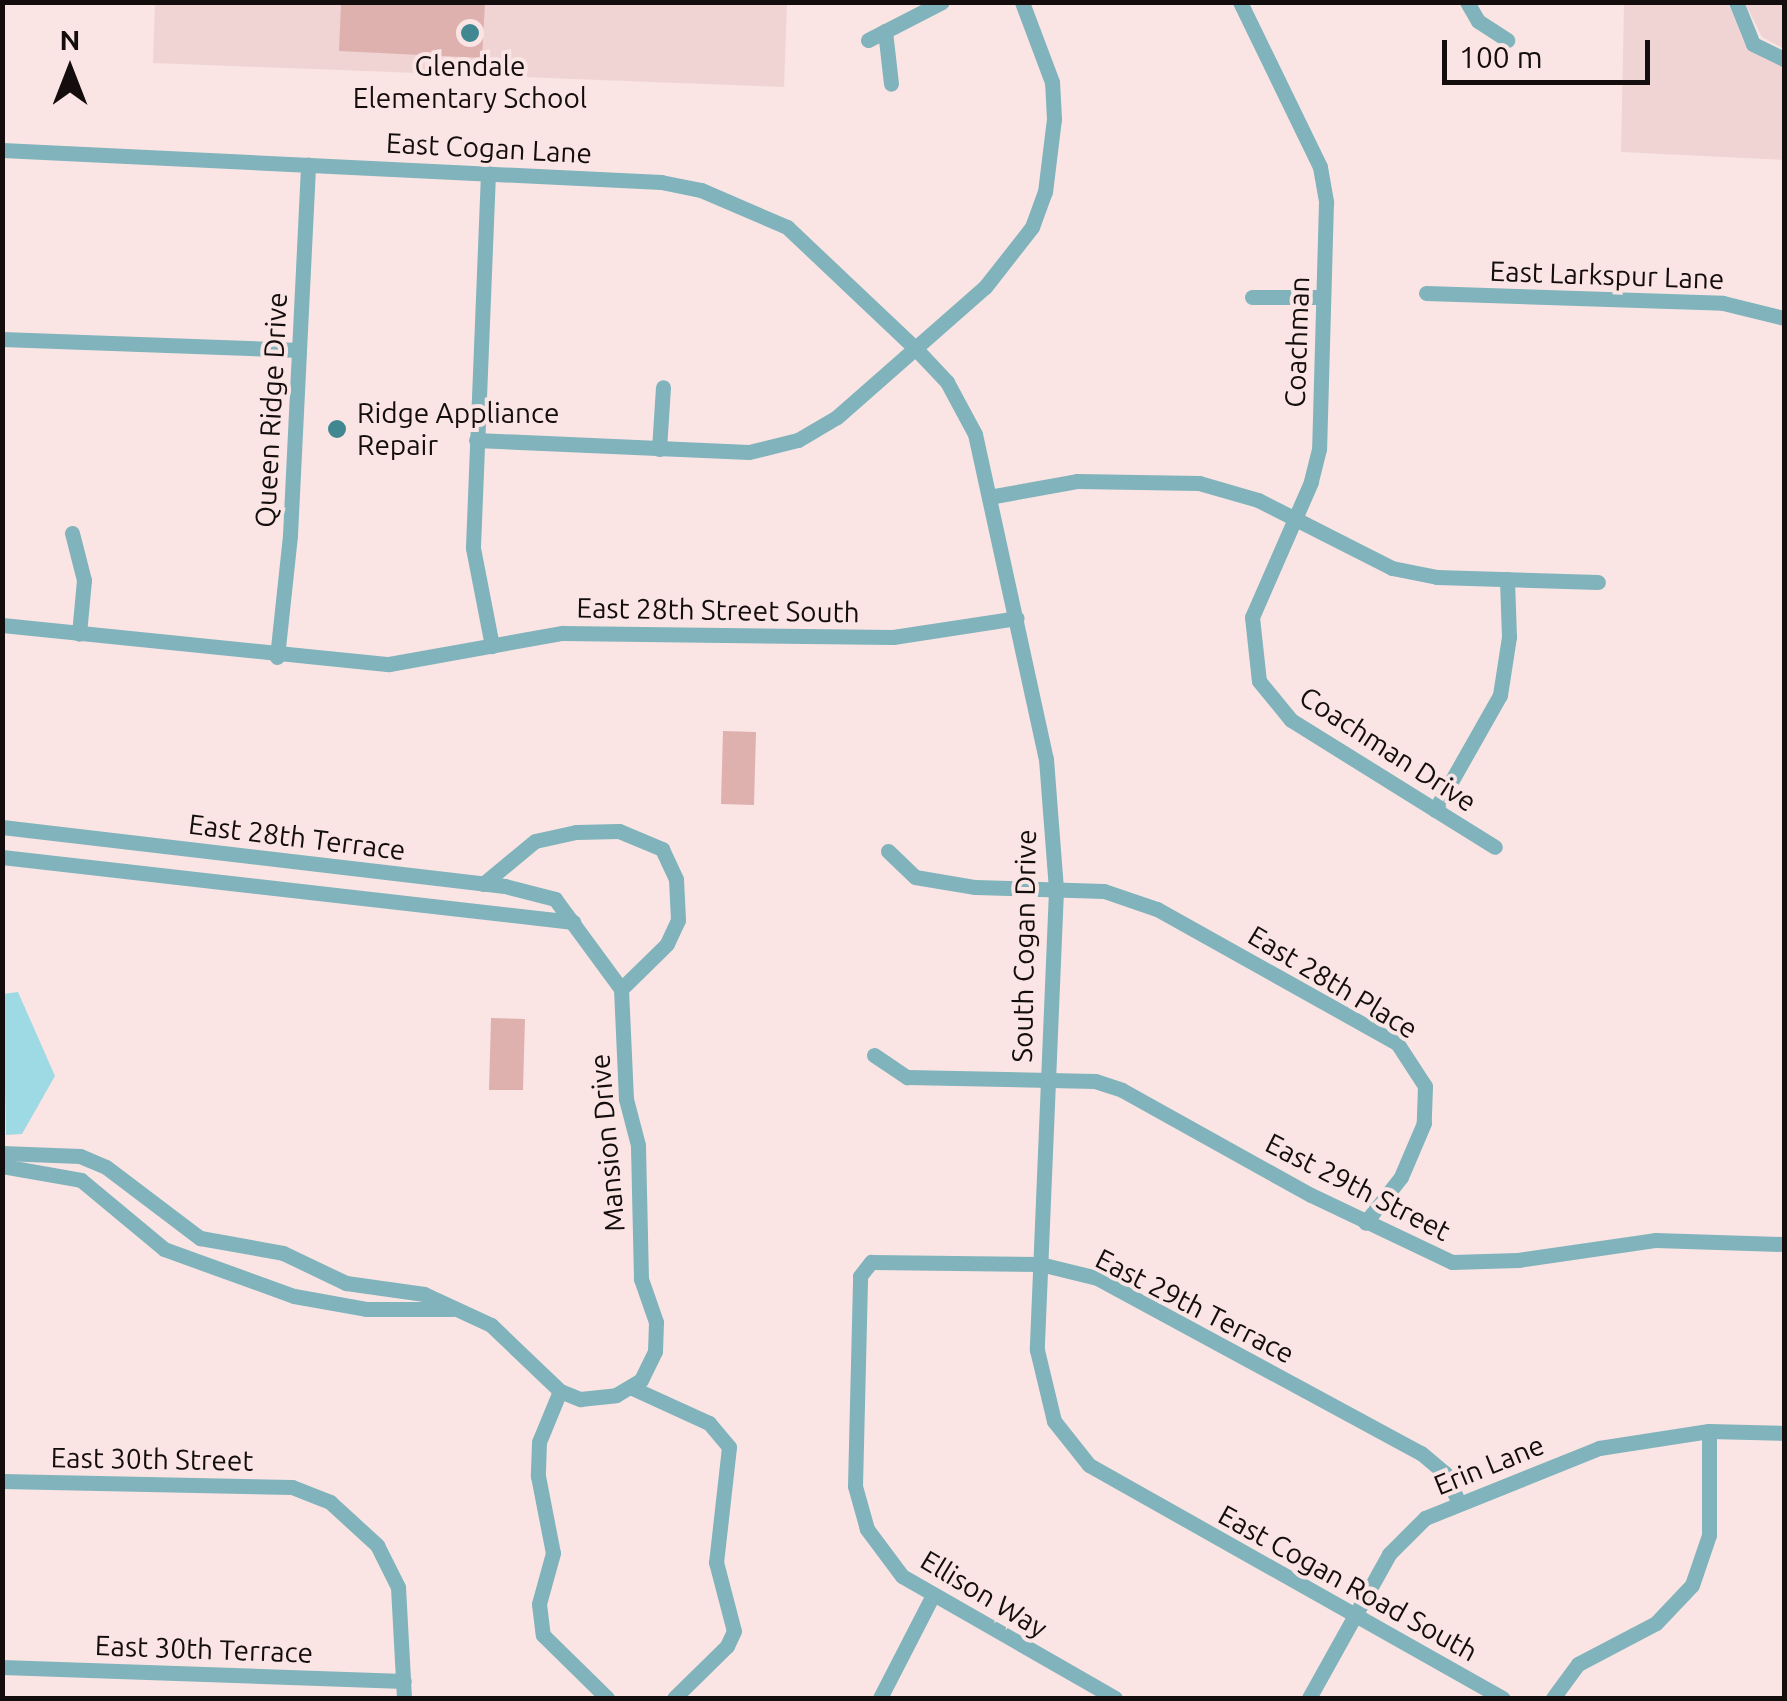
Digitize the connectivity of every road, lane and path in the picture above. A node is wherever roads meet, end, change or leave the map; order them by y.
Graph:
1 (1022, 2) edge
2 (1240, 2) edge
3 (1467, 2) edge
4 (1736, 2) edge
5 (936, 4) edge
6 (886, 31) junction
7 (868, 40) dead end
8 (1507, 40) dead end
9 (1784, 59) edge
10 (891, 84) dead end
11 (2, 150) edge
12 (308, 164) junction
13 (488, 173) junction
14 (1426, 293) dead end
15 (1252, 296) dead end
16 (1323, 296) junction
17 (1784, 318) edge
18 (2, 339) edge
19 (915, 348) junction
20 (299, 350) junction
21 (663, 388) dead end
22 (476, 440) junction
23 (659, 449) junction
24 (989, 498) junction
25 (1295, 518) junction
26 (72, 533) dead end
27 (1507, 578) junction
28 (1598, 582) dead end
29 (1016, 618) junction
30 (2, 625) edge
31 (79, 634) junction
32 (492, 646) junction
33 (277, 656) junction
34 (1262, 686) joint
35 (1434, 810) junction
36 (2, 828) edge
37 (1495, 847) dead end
38 (888, 850) dead end
39 (2, 856) edge
40 (483, 884) junction
41 (1056, 890) junction
42 (573, 922) junction
43 (621, 990) junction
44 (874, 1055) dead end
45 (1046, 1079) junction
46 (2, 1153) edge
47 (2, 1166) edge
48 (1365, 1222) junction
49 (1784, 1244) edge
50 (1040, 1264) junction
51 (868, 1266) joint
52 (471, 1312) junction
53 (630, 1387) junction
54 (560, 1391) junction
55 (1710, 1431) junction
56 (1784, 1433) edge
57 (2, 1481) edge
58 (1459, 1503) junction
59 (1169, 1511) joint
60 (932, 1597) junction
61 (1354, 1616) junction
62 (2, 1667) edge
63 (404, 1681) junction
64 (1097, 1694) edge
65 (404, 1698) edge
66 (607, 1698) edge
67 (674, 1698) edge
68 (880, 1698) edge
69 (1115, 1698) edge
70 (1309, 1698) edge
71 (1503, 1698) edge
72 (1553, 1698) edge

1 - 19 street
2 - 16 street, Coachman
3 - 8 street
4 - 9 street
5 - 6 street
6 - 7 street
6 - 10 street
11 - 12 street, East Cogan Lane
12 - 13 street, East Cogan Lane
12 - 20 street, Queen Ridge Drive
13 - 19 street, East Cogan Lane
13 - 22 street
14 - 17 street, East Larkspur Lane
15 - 16 street
16 - 25 street, Coachman
18 - 20 street
19 - 23 street
19 - 24 street, South Cogan Drive
20 - 33 street, Queen Ridge Drive
21 - 23 street
22 - 23 street
22 - 32 street
24 - 25 street
24 - 29 street, South Cogan Drive
25 - 27 street
25 - 34 street, Coachman
26 - 31 street
27 - 28 street
27 - 35 street
29 - 32 street, East 28th Street South
29 - 41 street, South Cogan Drive
30 - 31 street, East 28th Street South
31 - 33 street, East 28th Street South
32 - 33 street, East 28th Street South
34 - 35 street, Coachman Drive
35 - 37 street, Coachman Drive
36 - 40 street, East 28th Terrace
38 - 41 street, East 28th Place
39 - 42 street, East 28th Terrace
40 - 42 street, East 28th Terrace
40 - 43 street
41 - 45 street, South Cogan Drive
41 - 48 street, East 28th Place
42 - 43 street, East 28th Terrace
43 - 53 street, Mansion Drive
44 - 45 street, East 29th Street
45 - 48 street, East 29th Street
45 - 50 street, South Cogan Drive
46 - 52 street
47 - 52 street
48 - 49 street, East 29th Street
50 - 51 street, East 29th Terrace
50 - 58 street, East 29th Terrace
50 - 59 street, South Cogan Drive
51 - 60 street, Ellison Way
52 - 54 street
53 - 54 street
53 - 67 street
54 - 66 street
55 - 56 street, Erin Lane
55 - 58 street, Erin Lane
55 - 72 street
57 - 63 street, East 30th Street
58 - 61 street, Erin Lane
59 - 61 street, East Cogan Road South
60 - 64 street, Ellison Way
60 - 68 street
61 - 70 street, Erin Lane
61 - 71 street, East Cogan Road South
62 - 63 street, East 30th Terrace
63 - 65 street
64 - 69 street, Ellison Way

